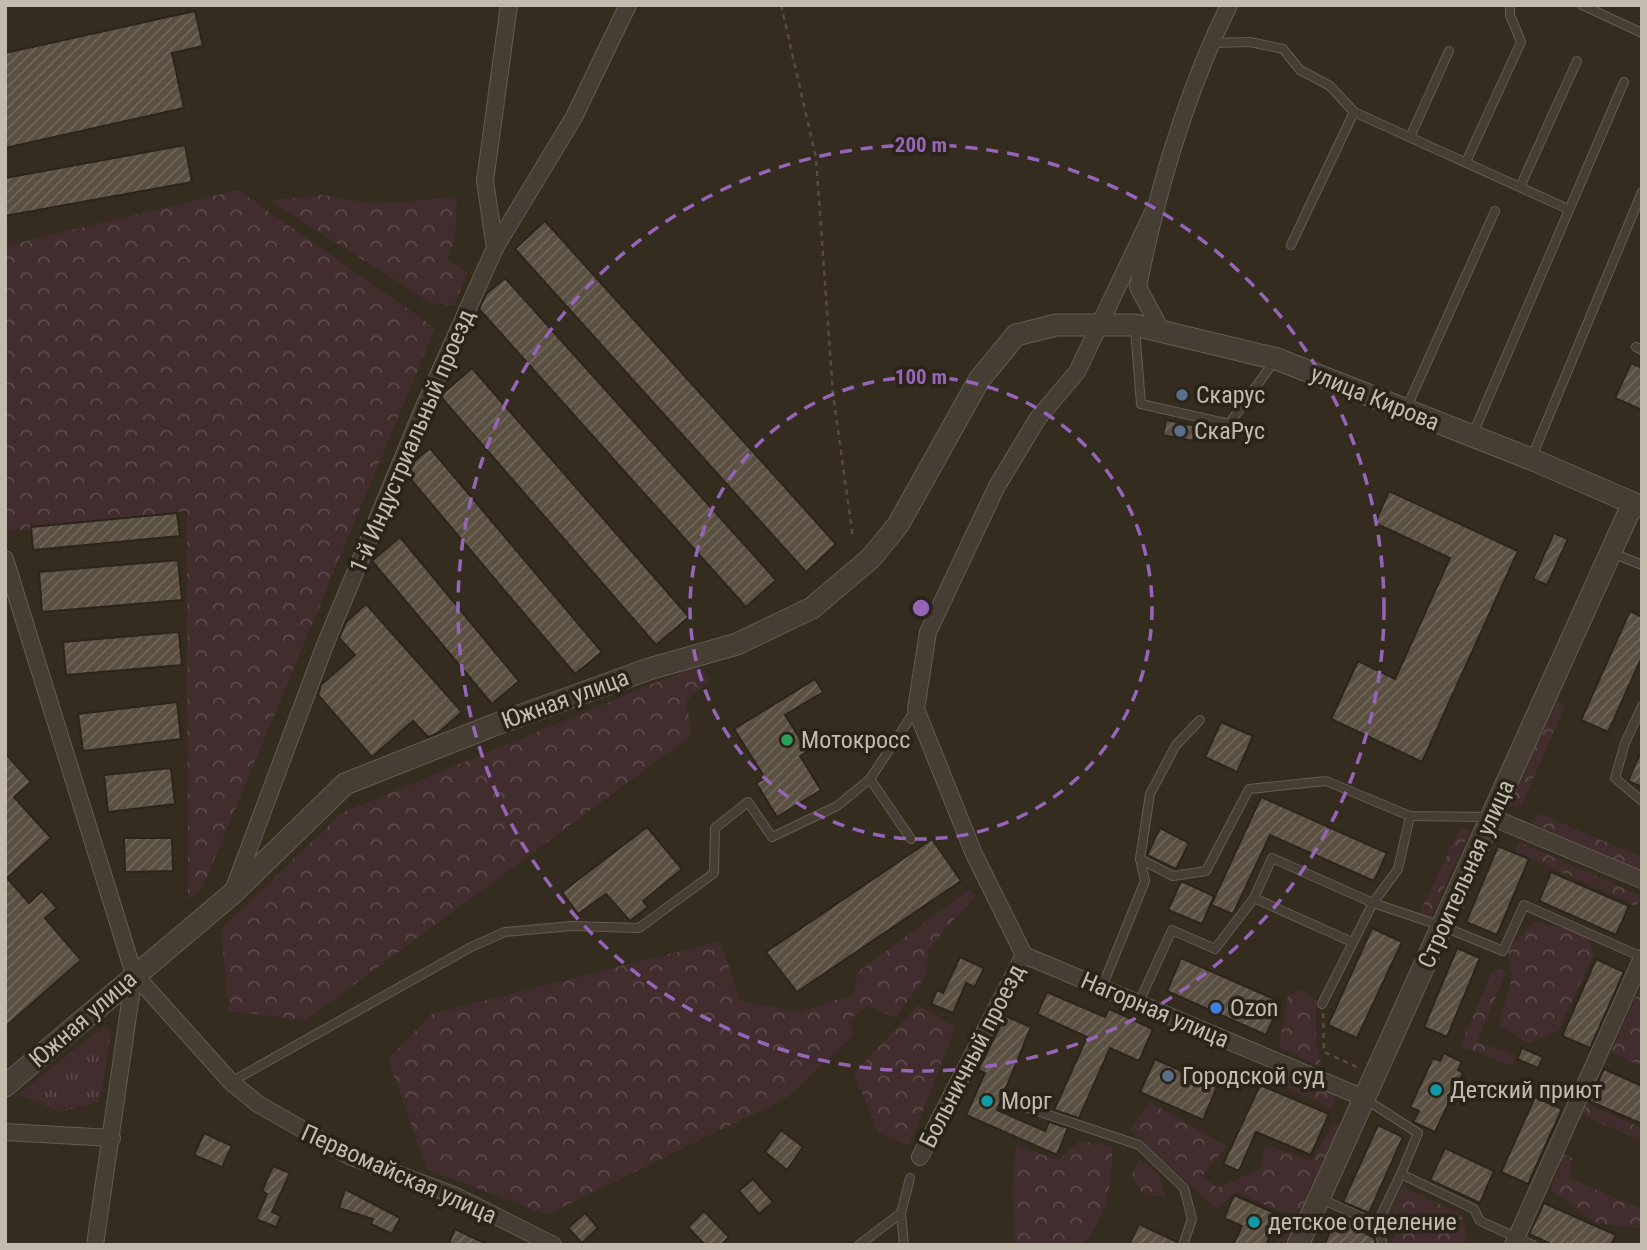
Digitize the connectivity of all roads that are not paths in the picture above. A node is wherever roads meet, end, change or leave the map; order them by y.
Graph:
1 (509, 5) edge
2 (628, 5) edge
3 (1229, 5) edge
4 (1510, 5) edge
5 (1582, 5) edge
6 (1642, 33) edge
7 (1210, 43) junction
8 (1448, 51) dead end
9 (1577, 61) dead end
10 (1624, 82) dead end
11 (1354, 113) junction
12 (1410, 137) junction
13 (1466, 162) junction
14 (1520, 187) junction
15 (1642, 192) edge
16 (1568, 209) junction
17 (1495, 211) dead end
18 (1153, 212) junction
19 (1291, 245) dead end
20 (495, 248) junction
21 (1135, 325) junction
22 (1098, 326) junction
23 (1161, 330) junction
24 (1277, 359) junction
25 (1405, 410) junction
26 (1472, 436) junction
27 (1531, 459) junction
28 (1639, 500) edge
29 (1610, 552) junction
30 (5, 559) edge
31 (1642, 565) edge
32 (1642, 706) edge
33 (916, 709) junction
34 (1200, 720) dead end
35 (870, 779) junction
36 (1642, 801) edge
37 (1410, 816) junction
38 (1492, 817) junction
39 (911, 839) dead end
40 (1140, 859) junction
41 (1642, 880) edge
42 (232, 894) junction
43 (1254, 898) junction
44 (1373, 903) junction
45 (1442, 926) junction
46 (1352, 942) junction
47 (1024, 955) junction
48 (1642, 958) edge
49 (134, 974) junction
50 (1102, 987) junction
51 (1139, 1002) junction
52 (1322, 1003) road end
53 (231, 1082) junction
54 (5, 1086) edge
55 (1364, 1098) junction
56 (1013, 1103) dead end
57 (5, 1132) edge
58 (112, 1138) junction
59 (920, 1157) dead end
60 (1401, 1174) junction
61 (910, 1178) dead end
62 (1319, 1198) junction
63 (901, 1213) junction
64 (1377, 1224) junction
65 (1514, 1241) edge
66 (95, 1245) edge
67 (553, 1245) edge
68 (859, 1245) edge
69 (904, 1245) edge
70 (1182, 1245) edge
71 (1298, 1245) edge
72 (1383, 1245) edge
73 (1533, 1245) edge

1 - 20 street
2 - 20 street, 1-й Индустриальный проезд
3 - 7 street
4 - 13 lane
5 - 6 lane
7 - 11 lane
7 - 18 street
8 - 12 lane
9 - 14 lane
10 - 16 lane
11 - 12 lane
11 - 19 lane
12 - 13 lane
13 - 14 lane
14 - 16 lane
15 - 27 lane
16 - 26 lane
17 - 25 lane
18 - 22 street
18 - 23 street
20 - 42 street, 1-й Индустриальный проезд
21 - 22 street, улица Кирова
21 - 23 street, улица Кирова
21 - 24 lane
22 - 33 street
22 - 42 street, Южная улица
23 - 24 street, улица Кирова
24 - 25 street, улица Кирова
25 - 26 street, улица Кирова
26 - 27 street, улица Кирова
27 - 28 street, улица Кирова
28 - 29 street, Строительная улица
29 - 31 lane
29 - 38 street, Строительная улица
30 - 49 street
32 - 36 lane
33 - 35 lane
33 - 47 street
34 - 40 lane
35 - 39 lane
35 - 53 lane
37 - 38 lane
37 - 40 lane
37 - 44 lane
38 - 41 street
38 - 45 street, Строительная улица
40 - 50 lane
42 - 49 street, Южная улица
43 - 44 lane
43 - 46 lane
43 - 51 lane
44 - 45 lane
44 - 46 lane
45 - 48 lane
45 - 55 street, Строительная улица
46 - 52 lane
47 - 50 street, Нагорная улица
47 - 59 street, Больничный проезд
48 - 65 street
49 - 53 street, Первомайская улица
49 - 54 street, Южная улица
49 - 58 street
50 - 51 street, Нагорная улица
51 - 55 street, Нагорная улица
53 - 67 street, Первомайская улица
55 - 60 lane
55 - 62 street, Строительная улица
56 - 70 lane
57 - 58 street
58 - 66 street
60 - 64 lane
60 - 65 lane
61 - 63 lane
62 - 64 lane
62 - 71 street, Строительная улица
63 - 68 lane
63 - 69 lane
64 - 72 lane
65 - 73 lane

